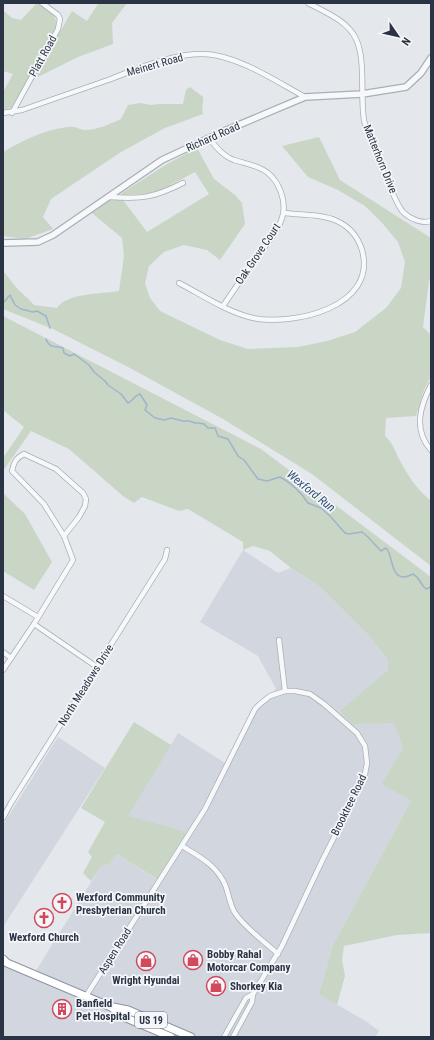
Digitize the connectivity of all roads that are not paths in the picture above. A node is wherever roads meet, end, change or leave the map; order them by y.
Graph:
1 (42, 3) edge
2 (308, 3) edge
3 (431, 58) edge
4 (362, 94) junction
5 (304, 97) junction
6 (12, 112) junction
7 (3, 113) edge
8 (209, 138) junction
9 (182, 183) dead end
10 (110, 197) junction
11 (284, 213) junction
12 (431, 221) edge
13 (3, 243) edge
14 (179, 283) dead end
15 (223, 306) junction
16 (431, 385) edge
17 (431, 450) edge
18 (64, 536) junction
19 (167, 550) dead end
20 (3, 596) edge
21 (38, 617) junction
22 (34, 624) junction
23 (279, 640) dead end
24 (3, 652) edge
25 (11, 658) junction
26 (97, 667) junction
27 (3, 670) edge
28 (284, 691) junction
29 (3, 818) edge
30 (182, 846) junction
31 (278, 954) junction
32 (4, 961) edge
33 (253, 994) junction
34 (86, 996) junction
35 (111, 1007) junction
36 (171, 1037) edge
37 (191, 1037) edge
38 (224, 1037) edge
39 (233, 1037) edge

1 - 6 street, Platt Road
2 - 4 street, Matterhorn Drive
3 - 4 street, Richard Road
4 - 5 street, Richard Road
4 - 12 street, Matterhorn Drive
5 - 6 street, Meinert Road
5 - 8 street, Richard Road
6 - 7 street, Meinert Road
8 - 10 street, Richard Road
8 - 11 street
9 - 10 street
10 - 13 street, Richard Road
11 - 15 street, Oak Grove Court
11 - 15 street, Oak Grove Court
14 - 15 street, Oak Grove Court
16 - 17 street
18 - 18 street
18 - 21 street
19 - 26 street, North Meadows Drive
20 - 21 street
21 - 22 street
22 - 25 street
22 - 26 street
23 - 28 street
24 - 25 street
25 - 27 street
26 - 29 street, North Meadows Drive
28 - 30 street, Brooktree Road
28 - 31 street, Brooktree Road
30 - 31 street
30 - 34 street, Aspen Road
31 - 33 street, Brooktree Road
32 - 34 highway, US 19
33 - 38 street, Brooktree Road
33 - 39 street, Brooktree Road
34 - 35 highway, US 19
35 - 36 highway, US 19
35 - 37 highway, US 19

